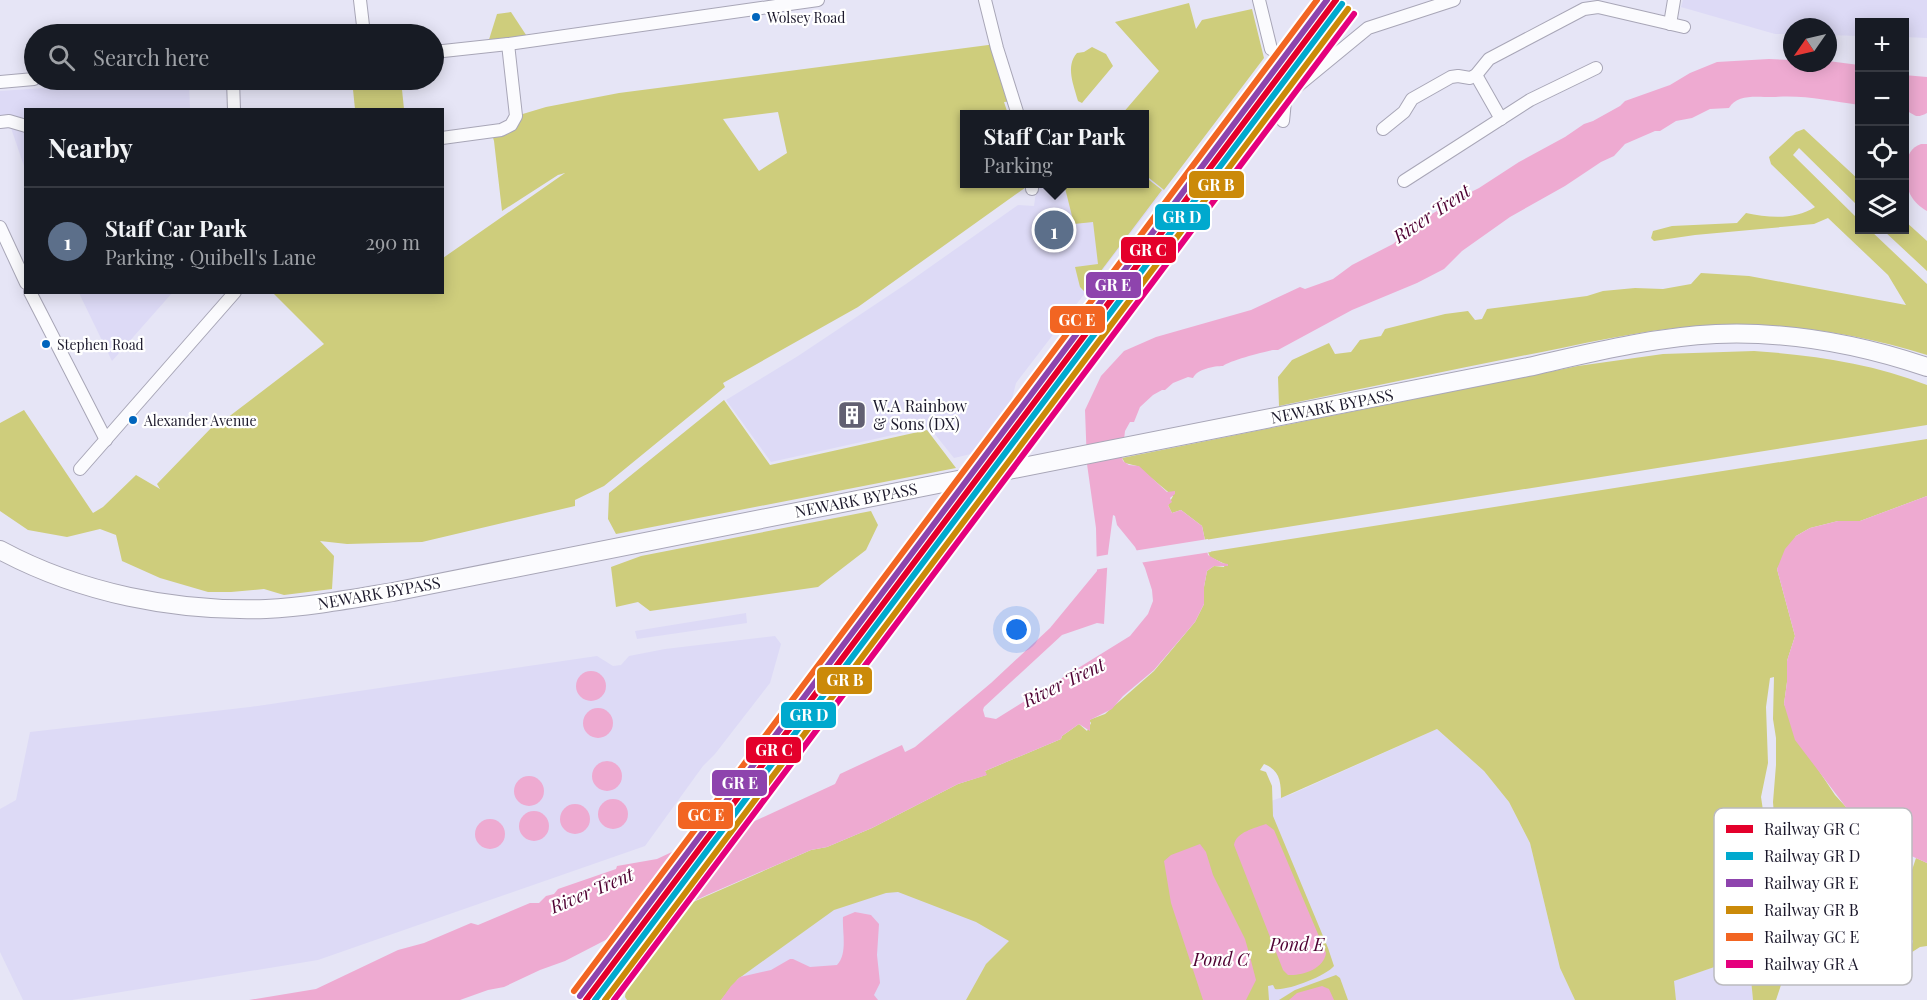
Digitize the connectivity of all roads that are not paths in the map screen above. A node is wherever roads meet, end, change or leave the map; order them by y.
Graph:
1 (360, 0) edge
2 (818, 0) edge
3 (985, 0) edge
4 (1259, 0) edge
5 (1454, 0) edge
6 (1674, 0) edge
7 (363, 24) edge
8 (1670, 24) junction
9 (1684, 27) dead end
10 (508, 44) junction
11 (1271, 49) dead end
12 (444, 51) edge
13 (1596, 68) dead end
14 (1476, 75) junction
15 (24, 80) edge
16 (0, 82) edge
17 (233, 90) edge
18 (234, 108) edge
19 (1017, 110) edge
20 (1501, 119) junction
21 (1283, 121) dead end
22 (0, 122) edge
23 (24, 125) edge
24 (1383, 129) dead end
25 (444, 138) edge
26 (1404, 181) dead end
27 (0, 227) edge
28 (24, 279) edge
29 (31, 294) edge
30 (233, 294) edge
31 (1927, 367) edge
32 (106, 440) junction
33 (80, 470) dead end
34 (0, 550) edge

1 - 7 street
2 - 10 street
3 - 19 street
4 - 11 street
5 - 21 street
6 - 8 street
8 - 9 street
8 - 14 street
10 - 12 street
10 - 25 street
13 - 20 street
14 - 20 street
14 - 24 street
15 - 16 street
17 - 18 street
20 - 26 street
22 - 23 street
27 - 28 street
29 - 32 street
30 - 32 street
31 - 34 highway, NEWARK BYPASS
32 - 33 street

